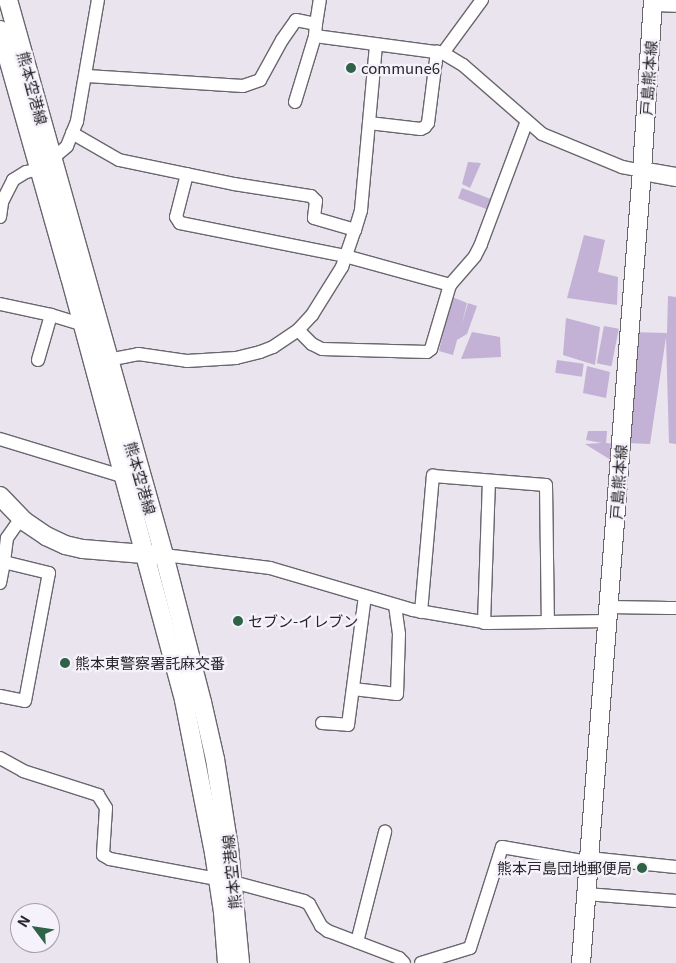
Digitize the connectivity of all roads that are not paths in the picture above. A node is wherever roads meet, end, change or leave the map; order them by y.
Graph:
1 (8, 0) edge
2 (98, 0) edge
3 (320, 0) edge
4 (482, 0) edge
5 (653, 2) edge
6 (676, 6) edge
7 (0, 30) edge
8 (315, 30) junction
9 (376, 45) junction
10 (440, 52) junction
11 (86, 76) junction
12 (295, 102) dead end
13 (527, 120) junction
14 (369, 123) junction
15 (72, 133) junction
16 (46, 165) junction
17 (642, 171) junction
18 (187, 174) junction
19 (676, 177) edge
20 (0, 217) edge
21 (355, 230) junction
22 (345, 256) junction
23 (450, 285) junction
24 (0, 304) edge
25 (51, 315) junction
26 (81, 324) junction
27 (298, 330) junction
28 (38, 360) dead end
29 (108, 360) junction
30 (0, 439) edge
31 (122, 476) junction
32 (490, 481) junction
33 (0, 496) edge
34 (21, 518) junction
35 (145, 555) junction
36 (164, 555) junction
37 (4, 562) junction
38 (0, 582) edge
39 (366, 596) junction
40 (395, 605) junction
41 (676, 608) edge
42 (420, 612) junction
43 (608, 614) junction
44 (548, 622) junction
45 (484, 623) junction
46 (353, 689) junction
47 (0, 696) edge
48 (322, 723) dead end
49 (0, 758) edge
50 (385, 832) dead end
51 (588, 860) junction
52 (676, 867) edge
53 (225, 881) junction
54 (586, 894) junction
55 (676, 902) edge
56 (357, 942) junction
57 (227, 963) edge
58 (240, 963) edge
59 (404, 963) edge
60 (421, 963) edge
61 (580, 963) edge

1 - 16 main road, 熊本空港線
2 - 11 street
3 - 8 street
4 - 10 street
5 - 6 street
5 - 17 main road, 戸島熊本線
7 - 16 main road, 熊本空港線
8 - 9 street
8 - 11 street
8 - 12 street
9 - 10 street
9 - 14 street
10 - 13 street
10 - 14 street
11 - 15 street
13 - 17 street
13 - 23 street
14 - 21 street
15 - 16 street
15 - 18 street
16 - 20 street
16 - 26 main road, 熊本空港線
16 - 29 main road, 熊本空港線
17 - 19 main road
17 - 43 main road, 戸島熊本線
18 - 21 street
18 - 22 street
21 - 22 street
22 - 23 street
22 - 27 street
23 - 27 street
24 - 25 street
25 - 26 street
25 - 28 street
26 - 31 main road, 熊本空港線
27 - 29 street
29 - 36 main road, 熊本空港線
30 - 31 street
31 - 35 main road, 熊本空港線
32 - 42 street
32 - 44 street
32 - 45 street
33 - 34 main road
34 - 35 main road
34 - 37 street
35 - 36 main road
35 - 53 main road, 熊本空港線
36 - 39 street
36 - 53 main road, 熊本空港線
37 - 38 street
37 - 47 street
39 - 40 street
39 - 46 street
40 - 42 street
40 - 46 street
41 - 43 street
42 - 45 street
43 - 44 street
43 - 51 main road, 戸島熊本線
44 - 45 street
46 - 48 street
49 - 53 street
50 - 56 street
51 - 52 street
51 - 54 main road, 戸島熊本線
51 - 60 street
53 - 56 street
53 - 57 main road, 熊本空港線
53 - 58 main road, 熊本空港線
54 - 55 street
54 - 61 main road, 戸島熊本線
56 - 59 street

